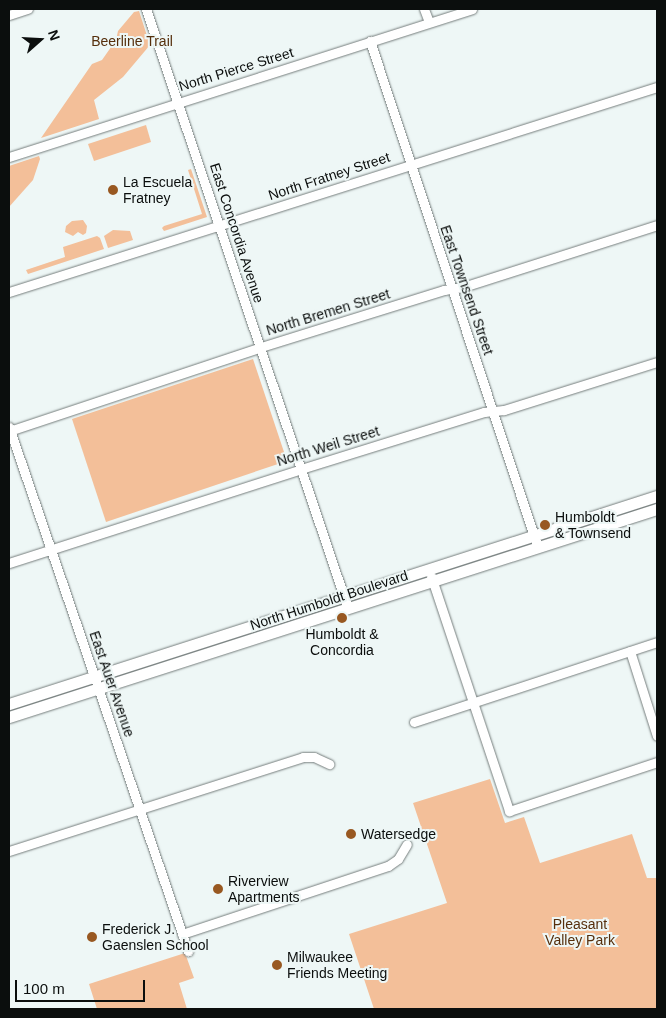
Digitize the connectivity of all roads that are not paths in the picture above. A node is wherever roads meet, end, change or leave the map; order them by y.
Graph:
1 (28, 9) edge
2 (146, 9) edge
3 (424, 9) edge
4 (472, 9) edge
5 (9, 15) edge
6 (429, 22) junction
7 (370, 41) junction
8 (657, 88) edge
9 (178, 102) junction
10 (9, 157) edge
11 (411, 165) junction
12 (220, 225) junction
13 (657, 225) edge
14 (452, 289) junction
15 (9, 292) edge
16 (261, 348) junction
17 (657, 362) edge
18 (493, 412) junction
19 (9, 429) edge
20 (301, 468) junction
21 (657, 496) edge
22 (657, 509) edge
23 (534, 535) junction
24 (538, 548) junction
25 (51, 549) junction
26 (9, 563) edge
27 (429, 569) junction
28 (433, 582) junction
29 (344, 596) junction
30 (348, 609) junction
31 (657, 642) edge
32 (630, 651) junction
33 (94, 676) junction
34 (98, 689) junction
35 (473, 703) junction
36 (9, 704) edge
37 (9, 717) edge
38 (414, 722) dead end
39 (657, 736) edge
40 (657, 762) edge
41 (329, 764) dead end
42 (140, 809) junction
43 (407, 844) dead end
44 (9, 851) edge
45 (182, 934) junction
46 (188, 952) dead end

1 - 5 street
2 - 9 street, East Concordia Avenue
3 - 6 street
4 - 6 street, North Pierce Street
6 - 7 street, North Pierce Street
7 - 9 street, North Pierce Street
7 - 11 street, East Townsend Street
8 - 11 street, North Fratney Street
9 - 10 street, North Pierce Street
9 - 12 street, East Concordia Avenue
11 - 12 street, North Fratney Street
11 - 14 street, East Townsend Street
12 - 15 street, North Fratney Street
12 - 16 street, East Concordia Avenue
13 - 14 street, North Bremen Street
14 - 16 street, North Bremen Street
14 - 18 street, East Townsend Street
16 - 19 street, North Bremen Street
16 - 20 street, East Concordia Avenue
17 - 18 street, North Weil Street
18 - 20 street, North Weil Street
18 - 23 street, East Townsend Street
19 - 25 street, East Auer Avenue
20 - 25 street, North Weil Street
20 - 29 street, East Concordia Avenue
21 - 23 main road, North Humboldt Boulevard
22 - 24 main road, North Humboldt Boulevard
23 - 24 street, East Townsend Street
23 - 27 main road, North Humboldt Boulevard
24 - 28 main road, North Humboldt Boulevard
25 - 26 street, North Weil Street
25 - 33 street, East Auer Avenue
27 - 28 street
27 - 29 main road, North Humboldt Boulevard
28 - 30 main road, North Humboldt Boulevard
28 - 35 street
29 - 30 street, East Concordia Avenue
29 - 33 main road, North Humboldt Boulevard
30 - 34 main road, North Humboldt Boulevard
31 - 32 street
32 - 35 street
32 - 39 street
33 - 34 street, East Auer Avenue
33 - 36 main road, North Humboldt Boulevard
34 - 37 main road, North Humboldt Boulevard
34 - 42 street, East Auer Avenue
35 - 38 street
35 - 40 street
41 - 42 street
42 - 44 street
42 - 45 street, East Auer Avenue
43 - 45 street
45 - 46 street, East Auer Avenue

